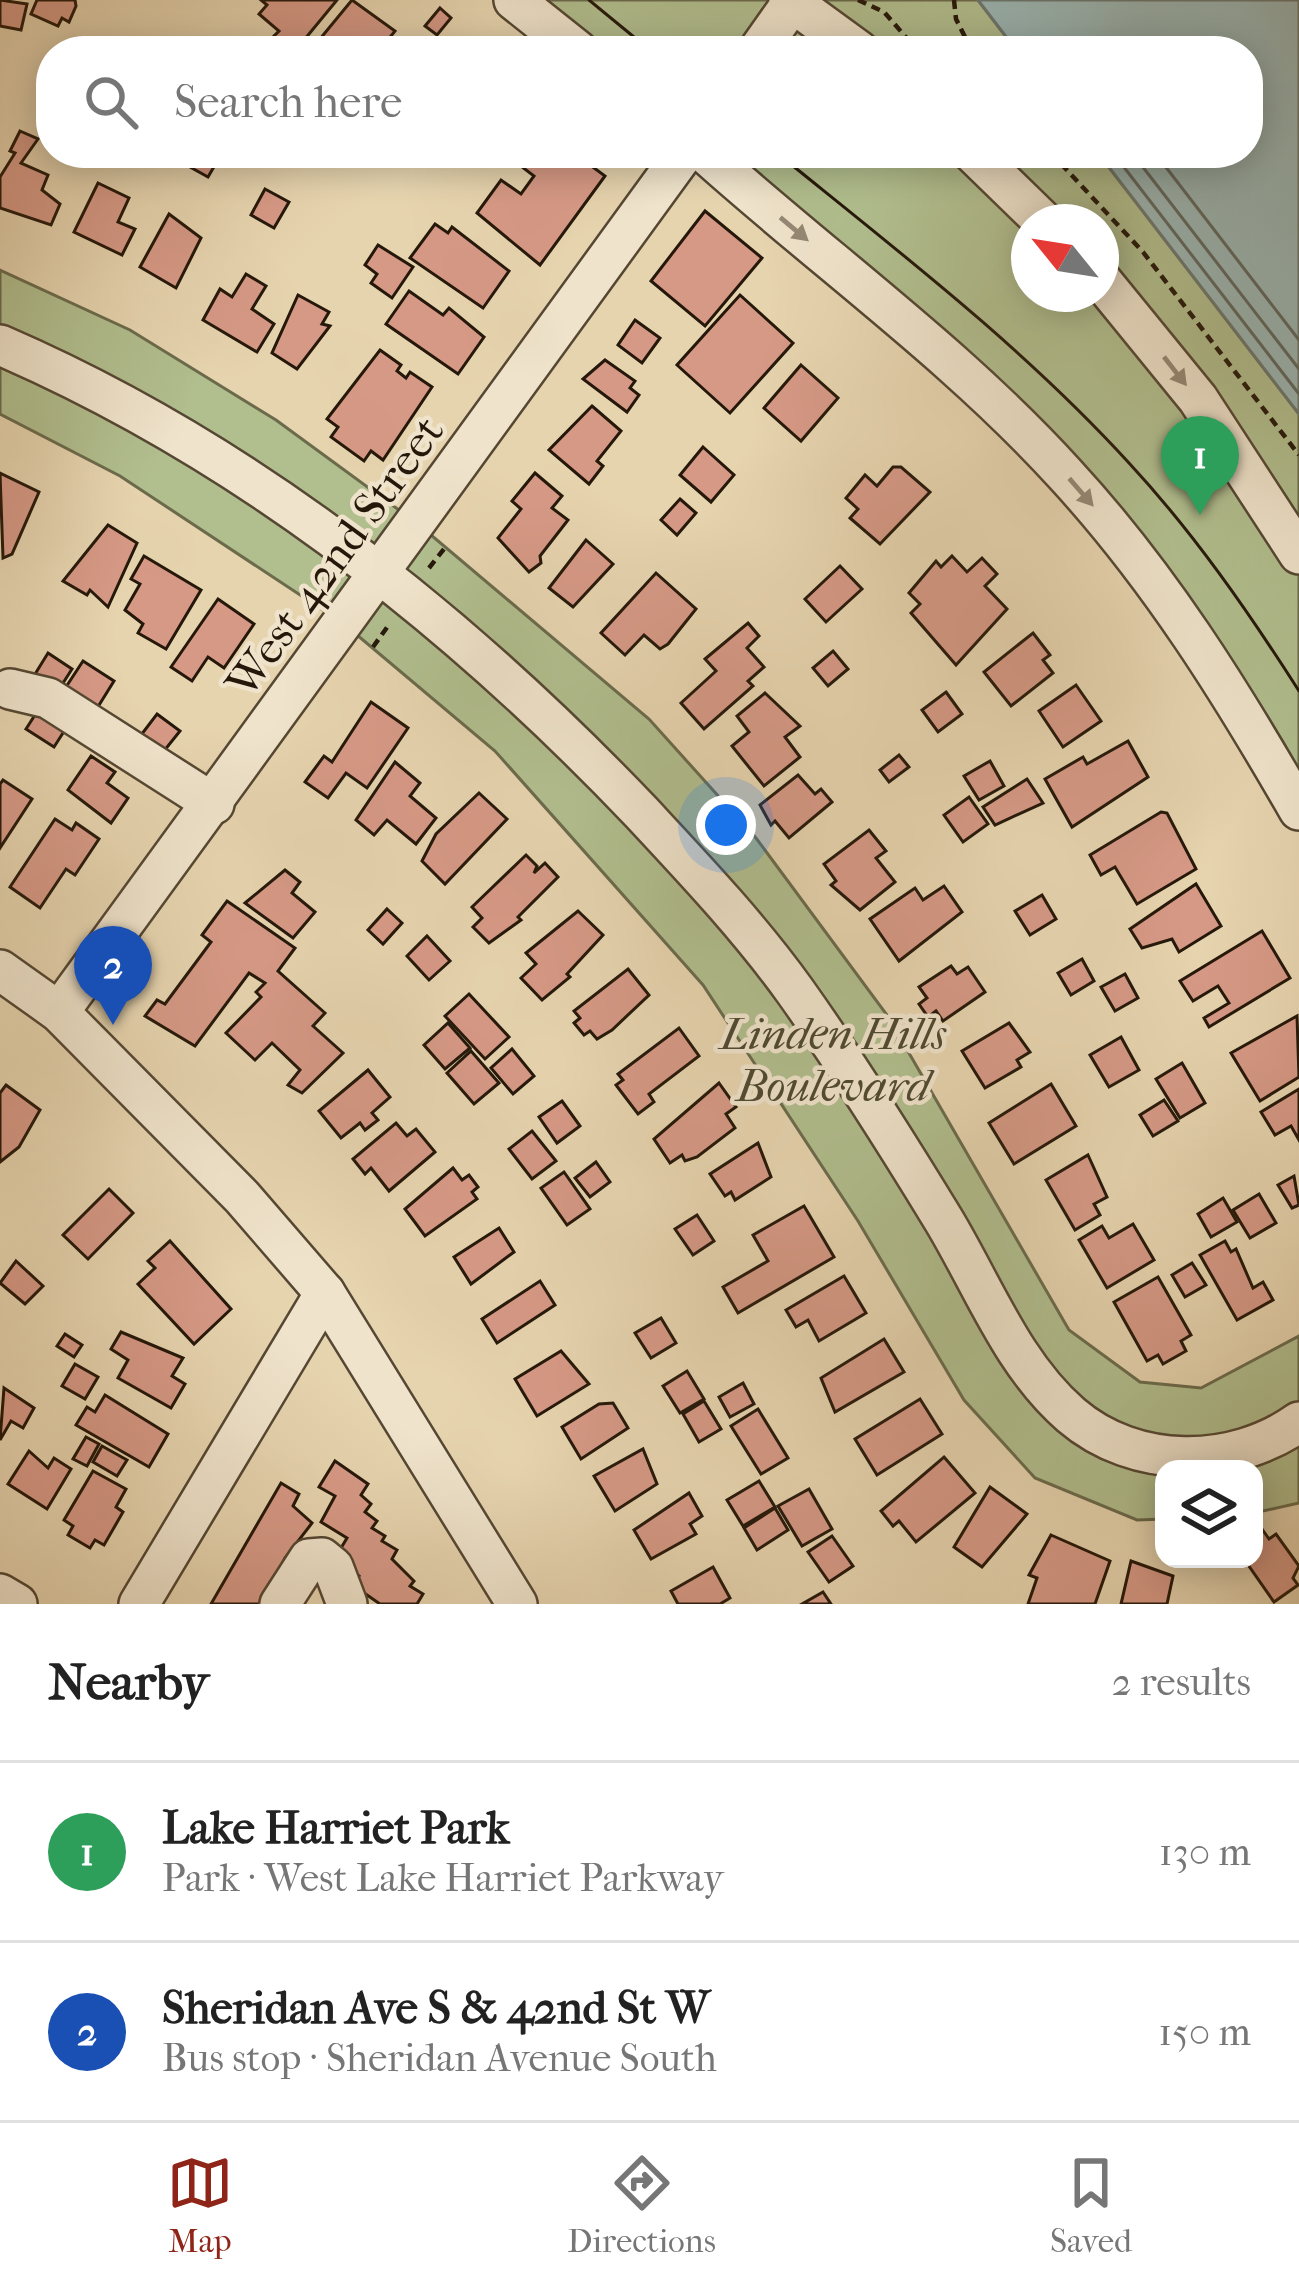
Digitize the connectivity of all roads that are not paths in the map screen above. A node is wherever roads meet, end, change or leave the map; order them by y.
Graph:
1 (514, 0) edge
2 (792, 1) edge
3 (559, 36) edge
4 (768, 36) edge
5 (839, 36) edge
6 (673, 168) edge
7 (723, 168) edge
8 (988, 168) edge
9 (1025, 204) edge
10 (1119, 302) edge
11 (0, 345) edge
12 (1299, 554) edge
13 (381, 573) junction
14 (10, 689) dead end
15 (214, 804) junction
16 (1299, 809) edge
17 (0, 970) edge
18 (59, 1012) junction
19 (326, 1293) junction
20 (1292, 1441) edge
21 (0, 1594) edge
22 (17, 1604) edge
23 (139, 1604) edge
24 (280, 1604) edge
25 (347, 1604) edge
26 (518, 1604) edge

1 - 3 street
2 - 4 street
2 - 5 street
6 - 13 street, West 42nd Street
7 -> 16 street
8 - 9 street
10 -> 12 street
11 - 13 street
13 - 15 street, West 42nd Street
13 - 20 street
14 - 15 street
15 - 18 street, West 42nd Street
17 - 18 street
18 - 19 street
19 - 23 street
19 - 26 street
21 - 22 street
24 - 25 street

